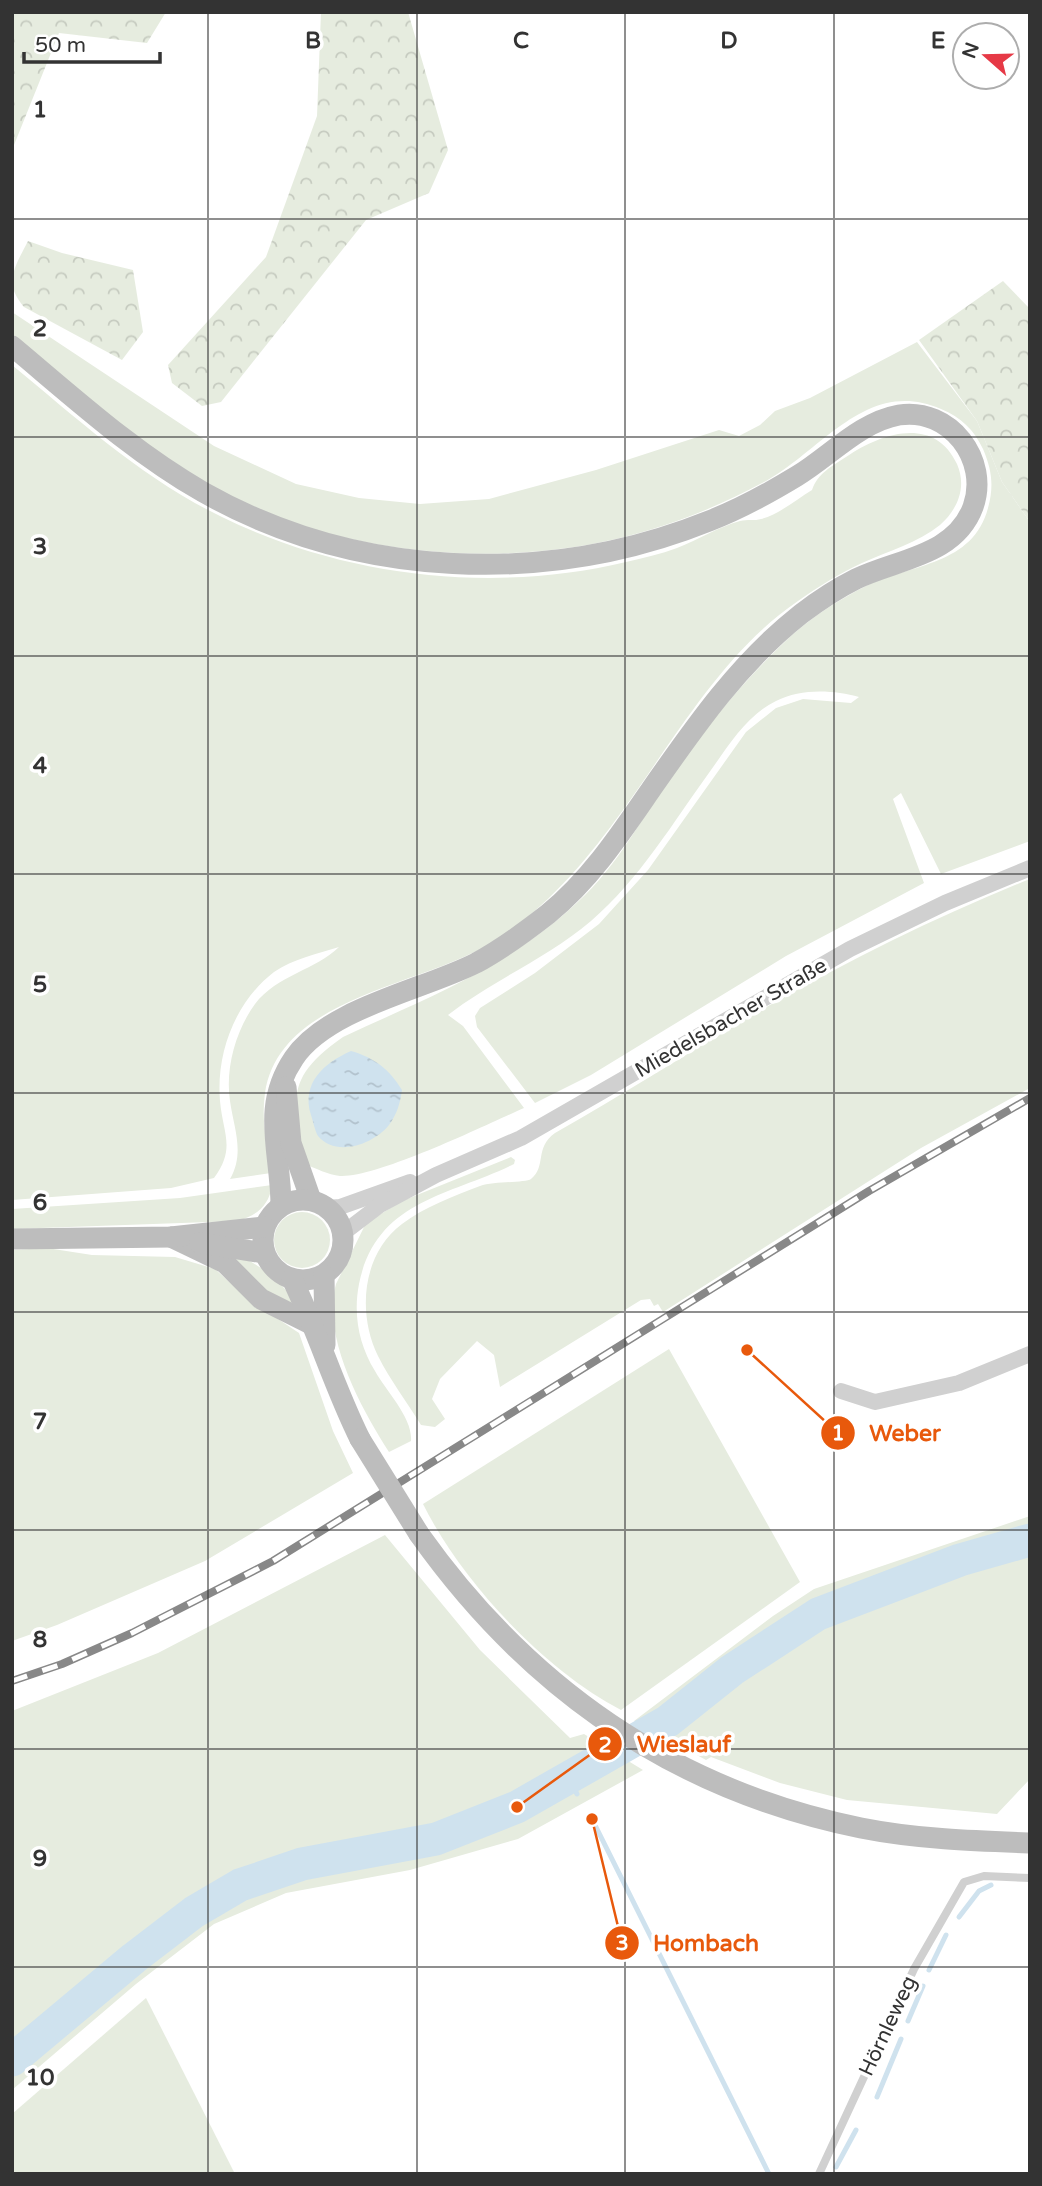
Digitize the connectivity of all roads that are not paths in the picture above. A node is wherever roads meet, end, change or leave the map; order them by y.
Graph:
1 (12, 346) edge
2 (1030, 868) edge
3 (285, 1074) junction
4 (436, 1175) junction
5 (319, 1204) junction
6 (281, 1206) junction
7 (264, 1227) junction
8 (342, 1234) junction
9 (171, 1237) junction
10 (12, 1240) edge
11 (264, 1253) junction
12 (324, 1275) junction
13 (292, 1279) junction
14 (309, 1323) junction
15 (326, 1351) junction
16 (1030, 1354) edge
17 (841, 1391) dead end
18 (1030, 1843) edge
19 (1030, 1878) edge
20 (819, 2174) edge

1 - 3 main road
2 - 4 street, Miedelsbacher Straße
3 - 5 main road
3 - 6 main road
4 - 5 street
4 - 8 street
5 - 6 main road
5 - 8 main road
6 - 7 main road
7 - 9 main road
7 - 11 main road
8 - 12 main road
9 - 10 main road
9 - 11 main road
9 - 14 main road
11 - 13 main road
12 - 13 main road
12 - 15 main road
13 - 14 main road
14 - 15 main road
15 - 18 main road, bridge
16 - 17 street
19 - 20 lane, Hörnleweg

